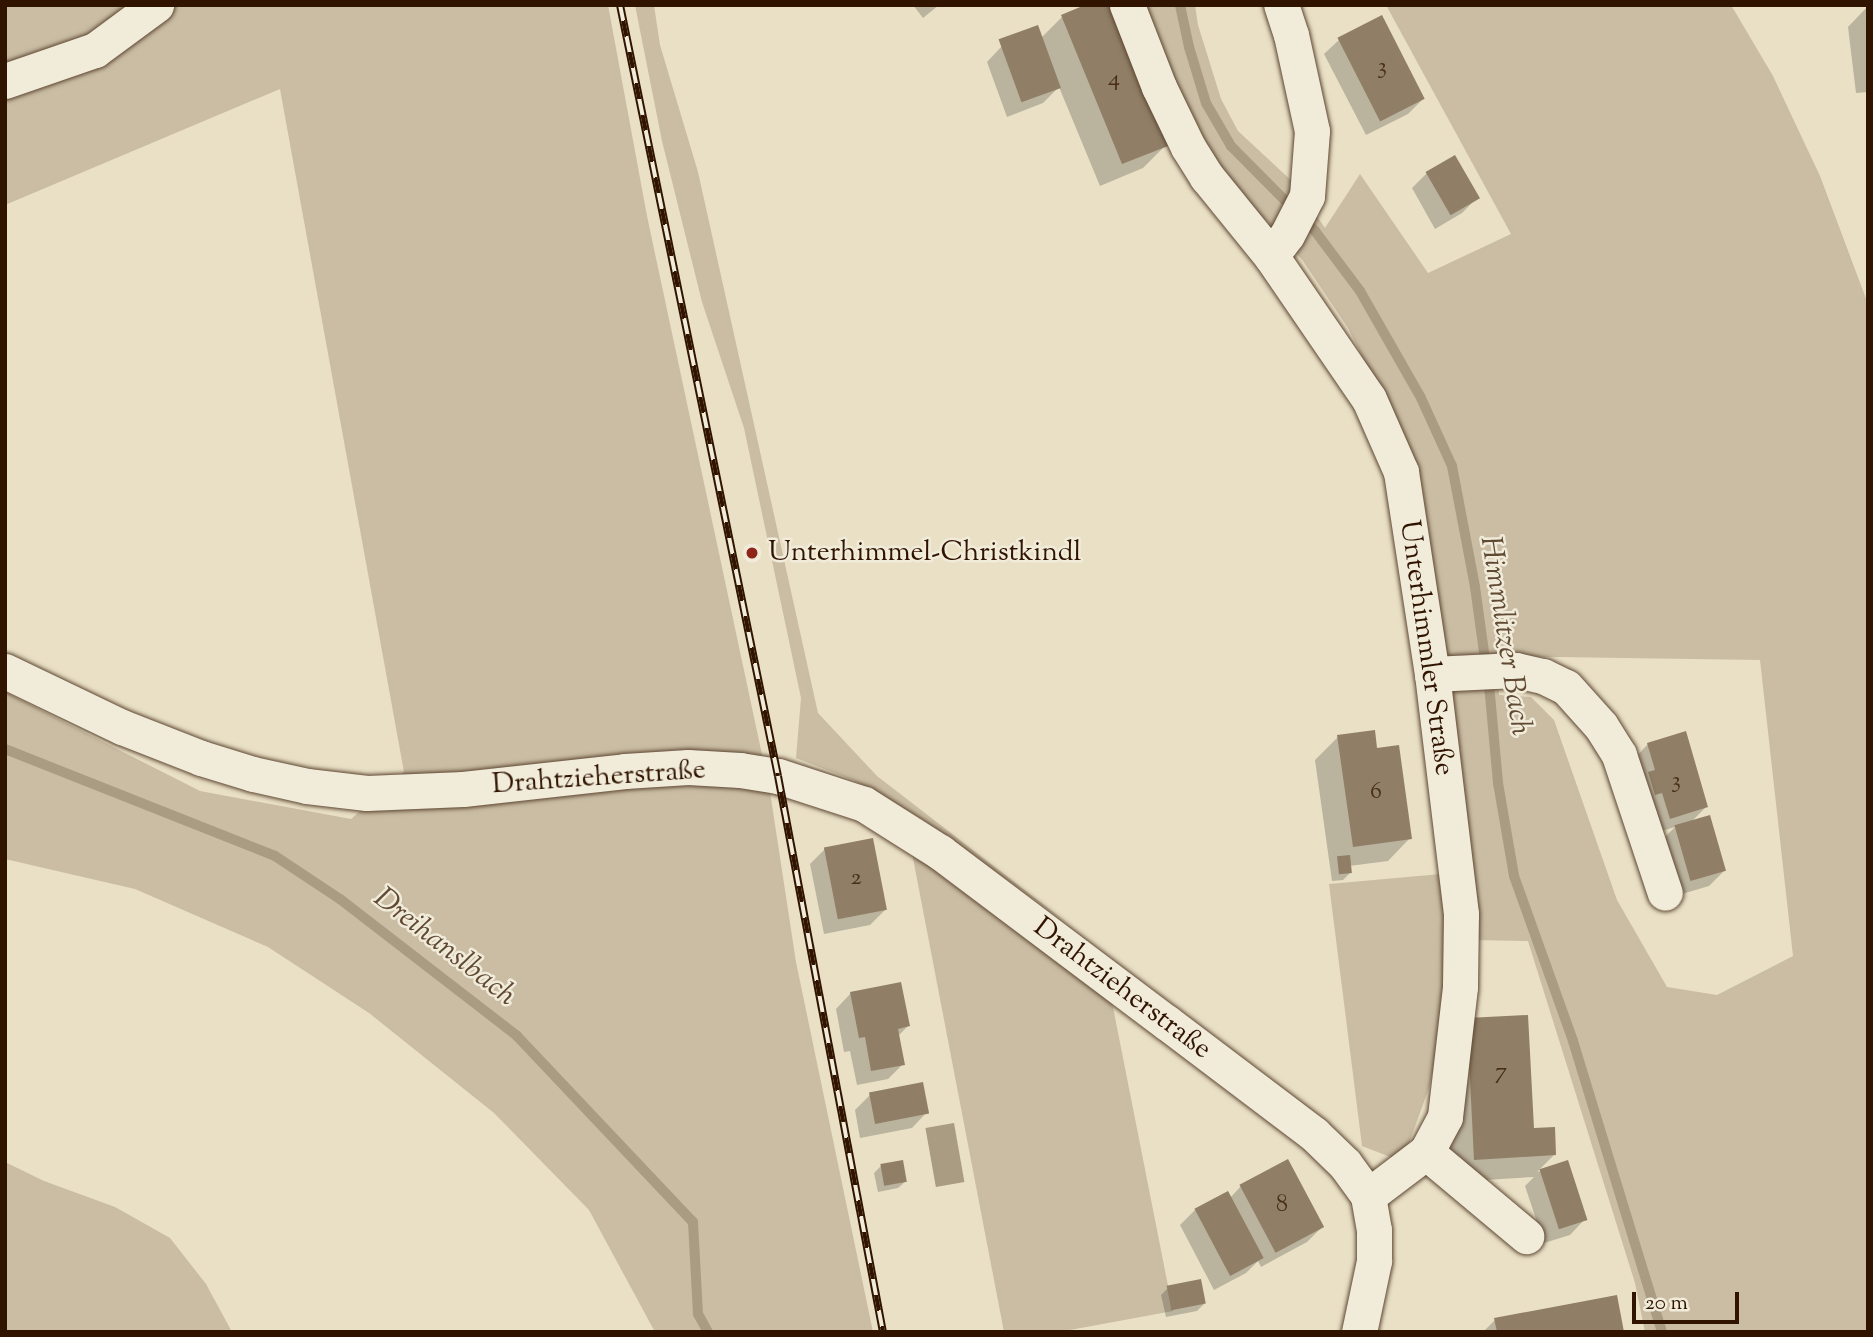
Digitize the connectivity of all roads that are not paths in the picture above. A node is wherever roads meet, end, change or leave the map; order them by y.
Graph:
1 (156, 5) edge
2 (1127, 5) edge
3 (1281, 5) edge
4 (5, 81) edge
5 (1279, 246) junction
6 (5, 671) edge
7 (1432, 674) junction
8 (1665, 892) dead end
9 (1426, 1152) junction
10 (1368, 1196) junction
11 (1526, 1236) dead end
12 (1359, 1332) edge

1 - 4 street
2 - 5 street, Unterhimmler Straße
3 - 5 street
5 - 7 street, Unterhimmler Straße
6 - 10 street, Drahtzieherstraße
7 - 8 street
7 - 9 street, Unterhimmler Straße
9 - 10 street, Unterhimmler Straße
9 - 11 street
10 - 12 street

